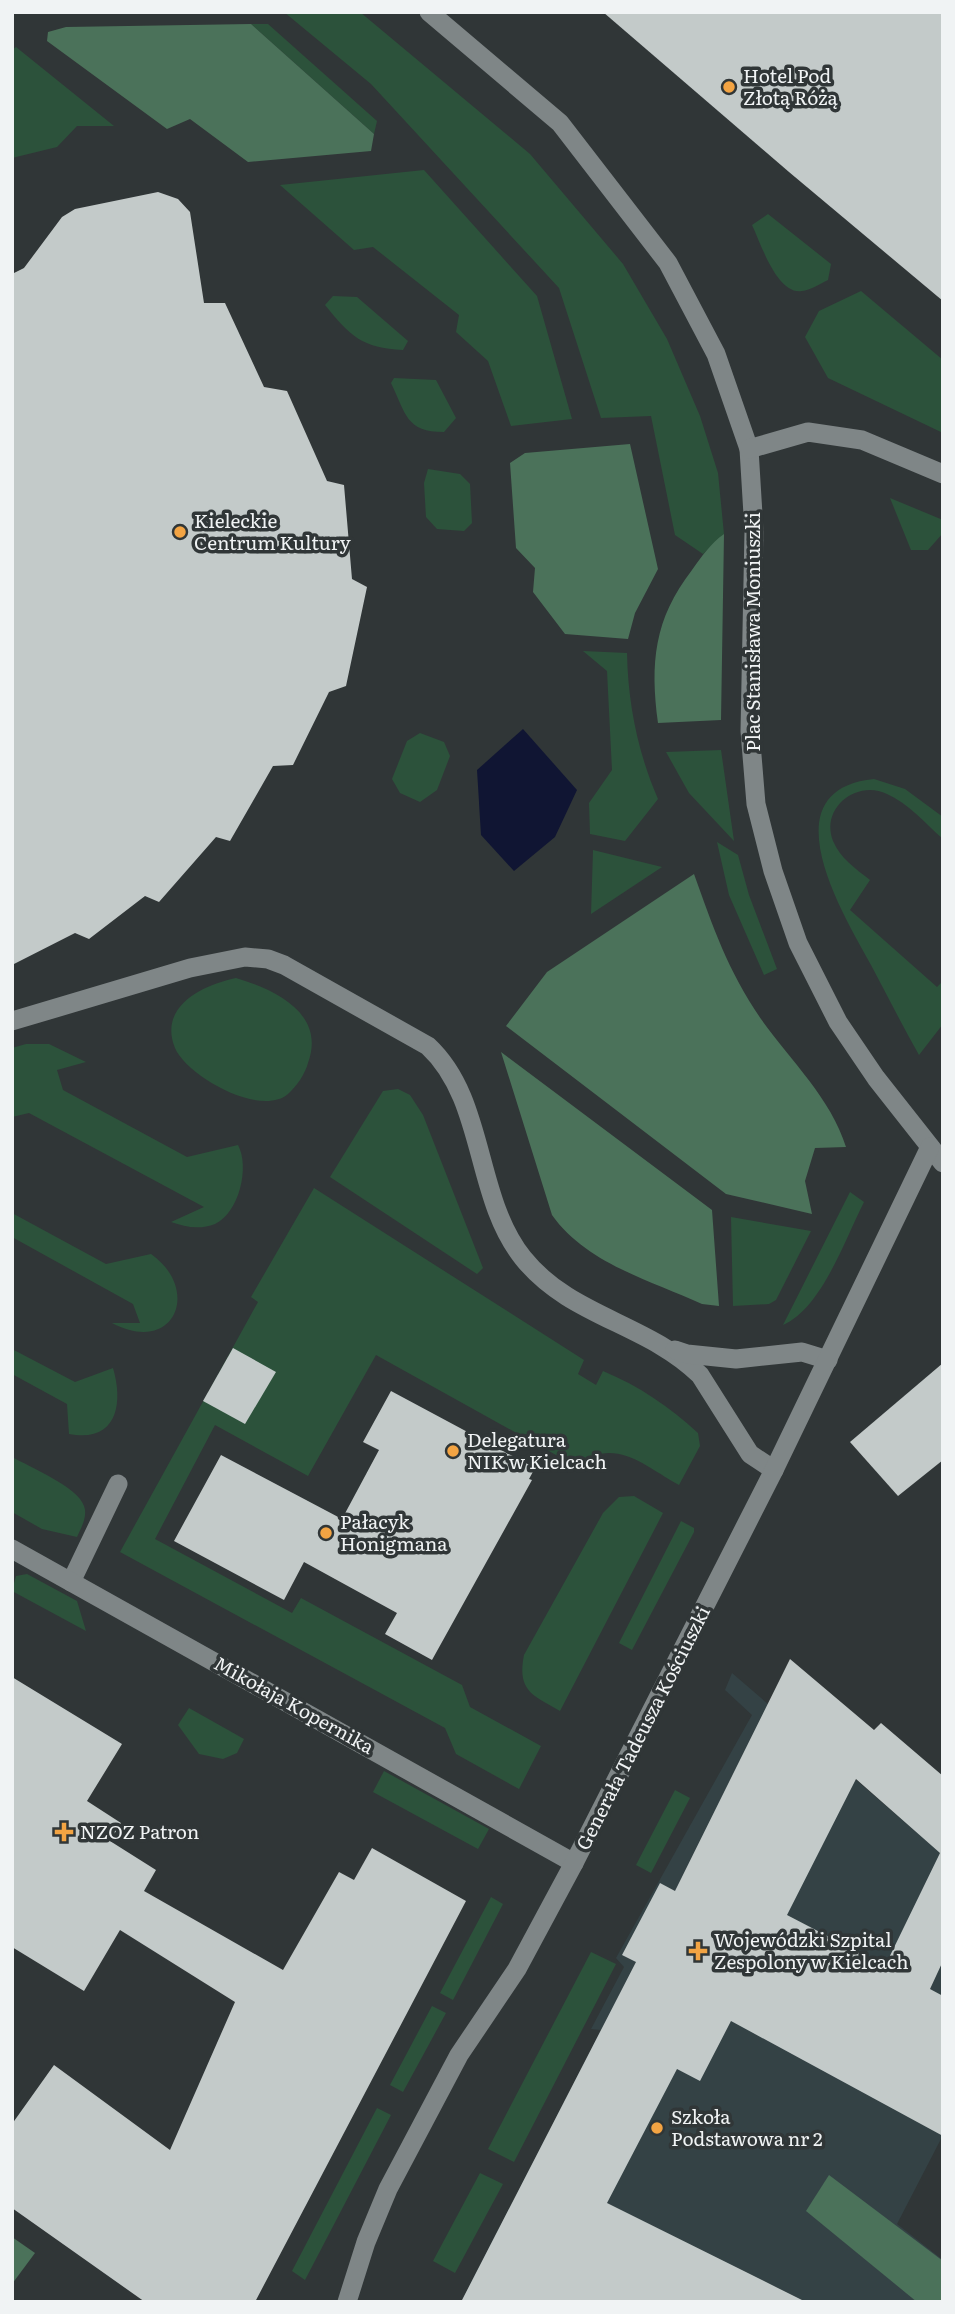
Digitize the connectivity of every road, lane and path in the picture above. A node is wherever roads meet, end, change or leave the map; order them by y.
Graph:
1 (429, 12) edge
2 (750, 450) junction
3 (943, 474) edge
4 (12, 1021) edge
5 (930, 1147) junction
6 (943, 1163) edge
7 (664, 1346) junction
8 (828, 1360) junction
9 (774, 1470) junction
10 (118, 1484) dead end
11 (12, 1549) edge
12 (71, 1582) junction
13 (574, 1863) junction
14 (347, 2302) edge

1 - 2 street, Plac Stanisława Moniuszki
2 - 3 street
2 - 5 street, Plac Stanisława Moniuszki
4 - 7 street
5 - 6 street, Plac Stanisława Moniuszki
5 - 8 street, Generała Tadeusza Kościuszki
7 - 8 street
7 - 9 street
8 - 9 street, Generała Tadeusza Kościuszki
9 - 13 street, Generała Tadeusza Kościuszki
10 - 12 street
11 - 12 street, Mikołaja Kopernika
12 - 13 street, Mikołaja Kopernika
13 - 14 street, Generała Tadeusza Kościuszki

